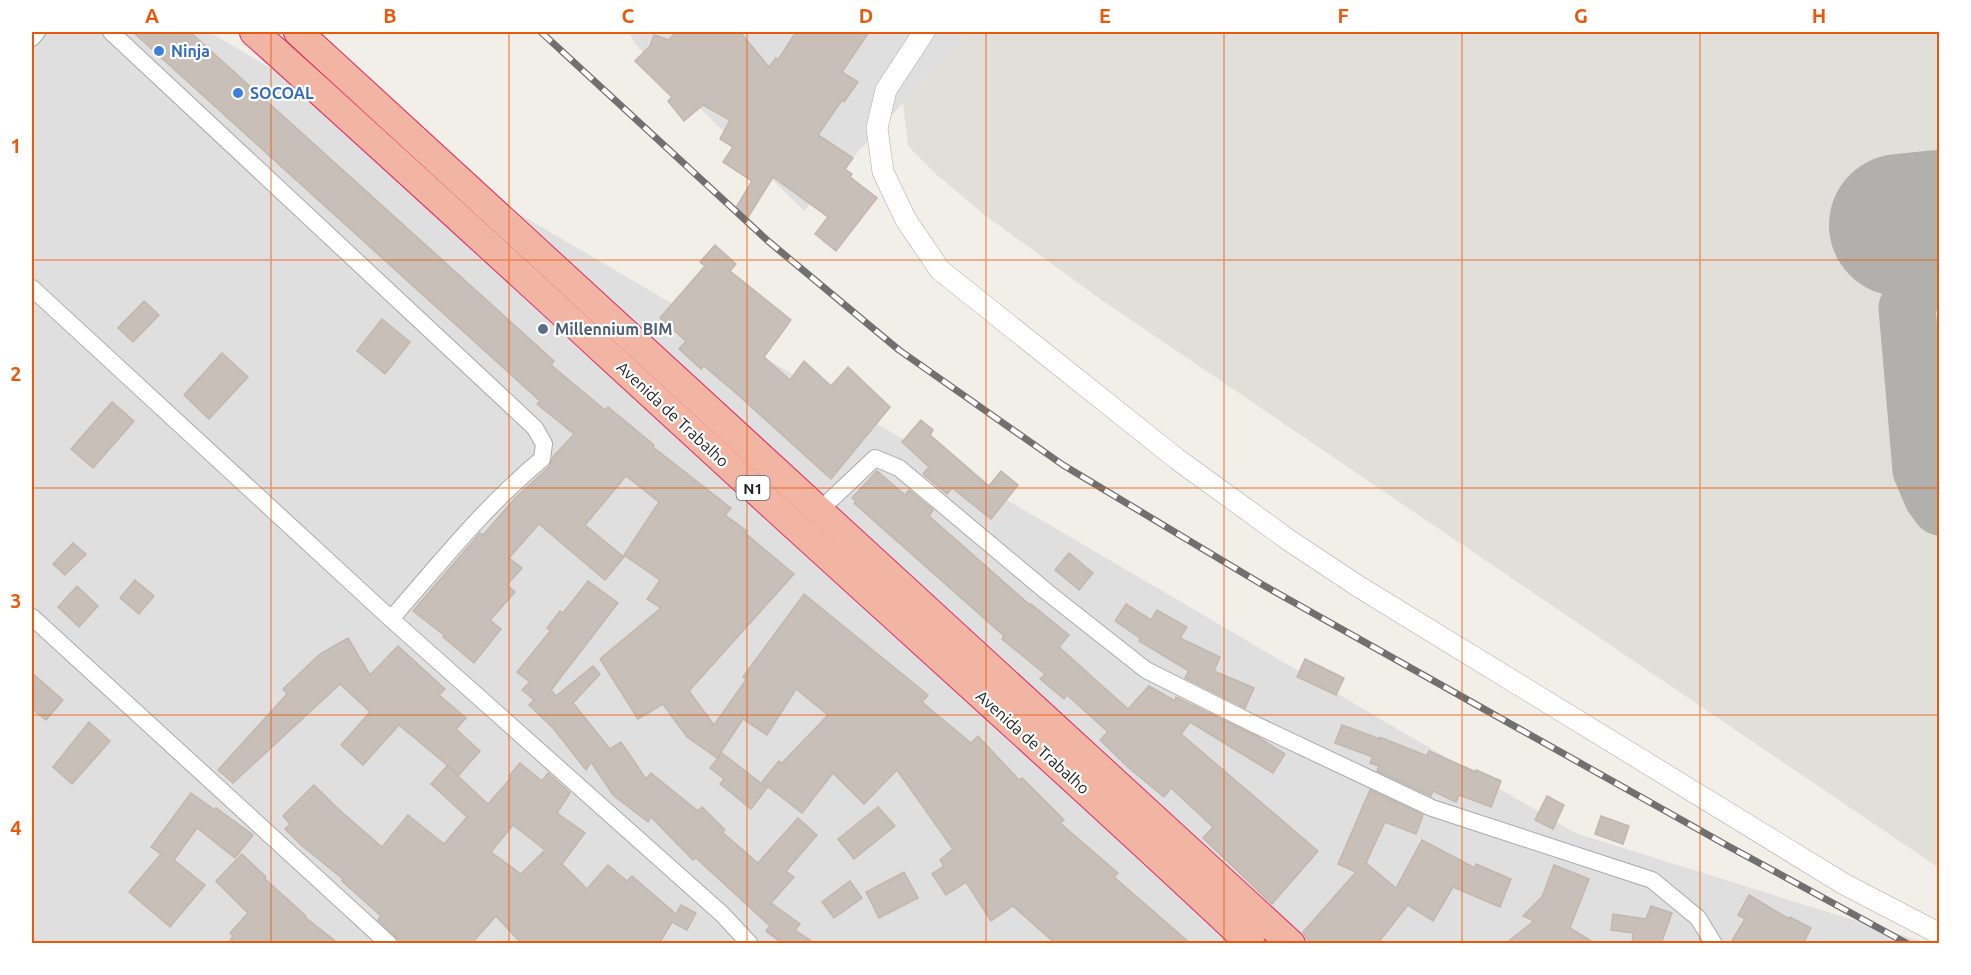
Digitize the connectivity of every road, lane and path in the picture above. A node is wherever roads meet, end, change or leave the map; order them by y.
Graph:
1 (37, 32) edge
2 (111, 32) edge
3 (254, 32) edge
4 (298, 32) edge
5 (924, 32) edge
6 (32, 38) edge
7 (344, 74) junction
8 (324, 95) junction
9 (32, 288) edge
10 (600, 328) junction
11 (820, 510) junction
12 (32, 617) edge
13 (391, 620) junction
14 (1084, 771) junction
15 (1940, 934) edge
16 (389, 944) edge
17 (750, 944) edge
18 (1251, 944) edge
19 (1291, 944) edge
20 (1714, 944) edge

1 - 6 street
2 - 13 street
3 - 8 highway, Avenida de Trabalho / N1
4 - 7 highway, Avenida de Trabalho / N1
5 - 15 street
7 - 8 highway
7 - 10 highway, Avenida de Trabalho / N1
8 - 10 highway, Avenida de Trabalho / N1
9 - 13 street
10 - 11 highway, Avenida de Trabalho / N1
10 - 14 highway, Avenida de Trabalho / N1
11 - 14 highway, Avenida de Trabalho / N1
11 - 20 street
12 - 16 street
13 - 17 street
14 - 18 highway, Avenida de Trabalho / N1
14 - 19 highway, Avenida de Trabalho / N1

